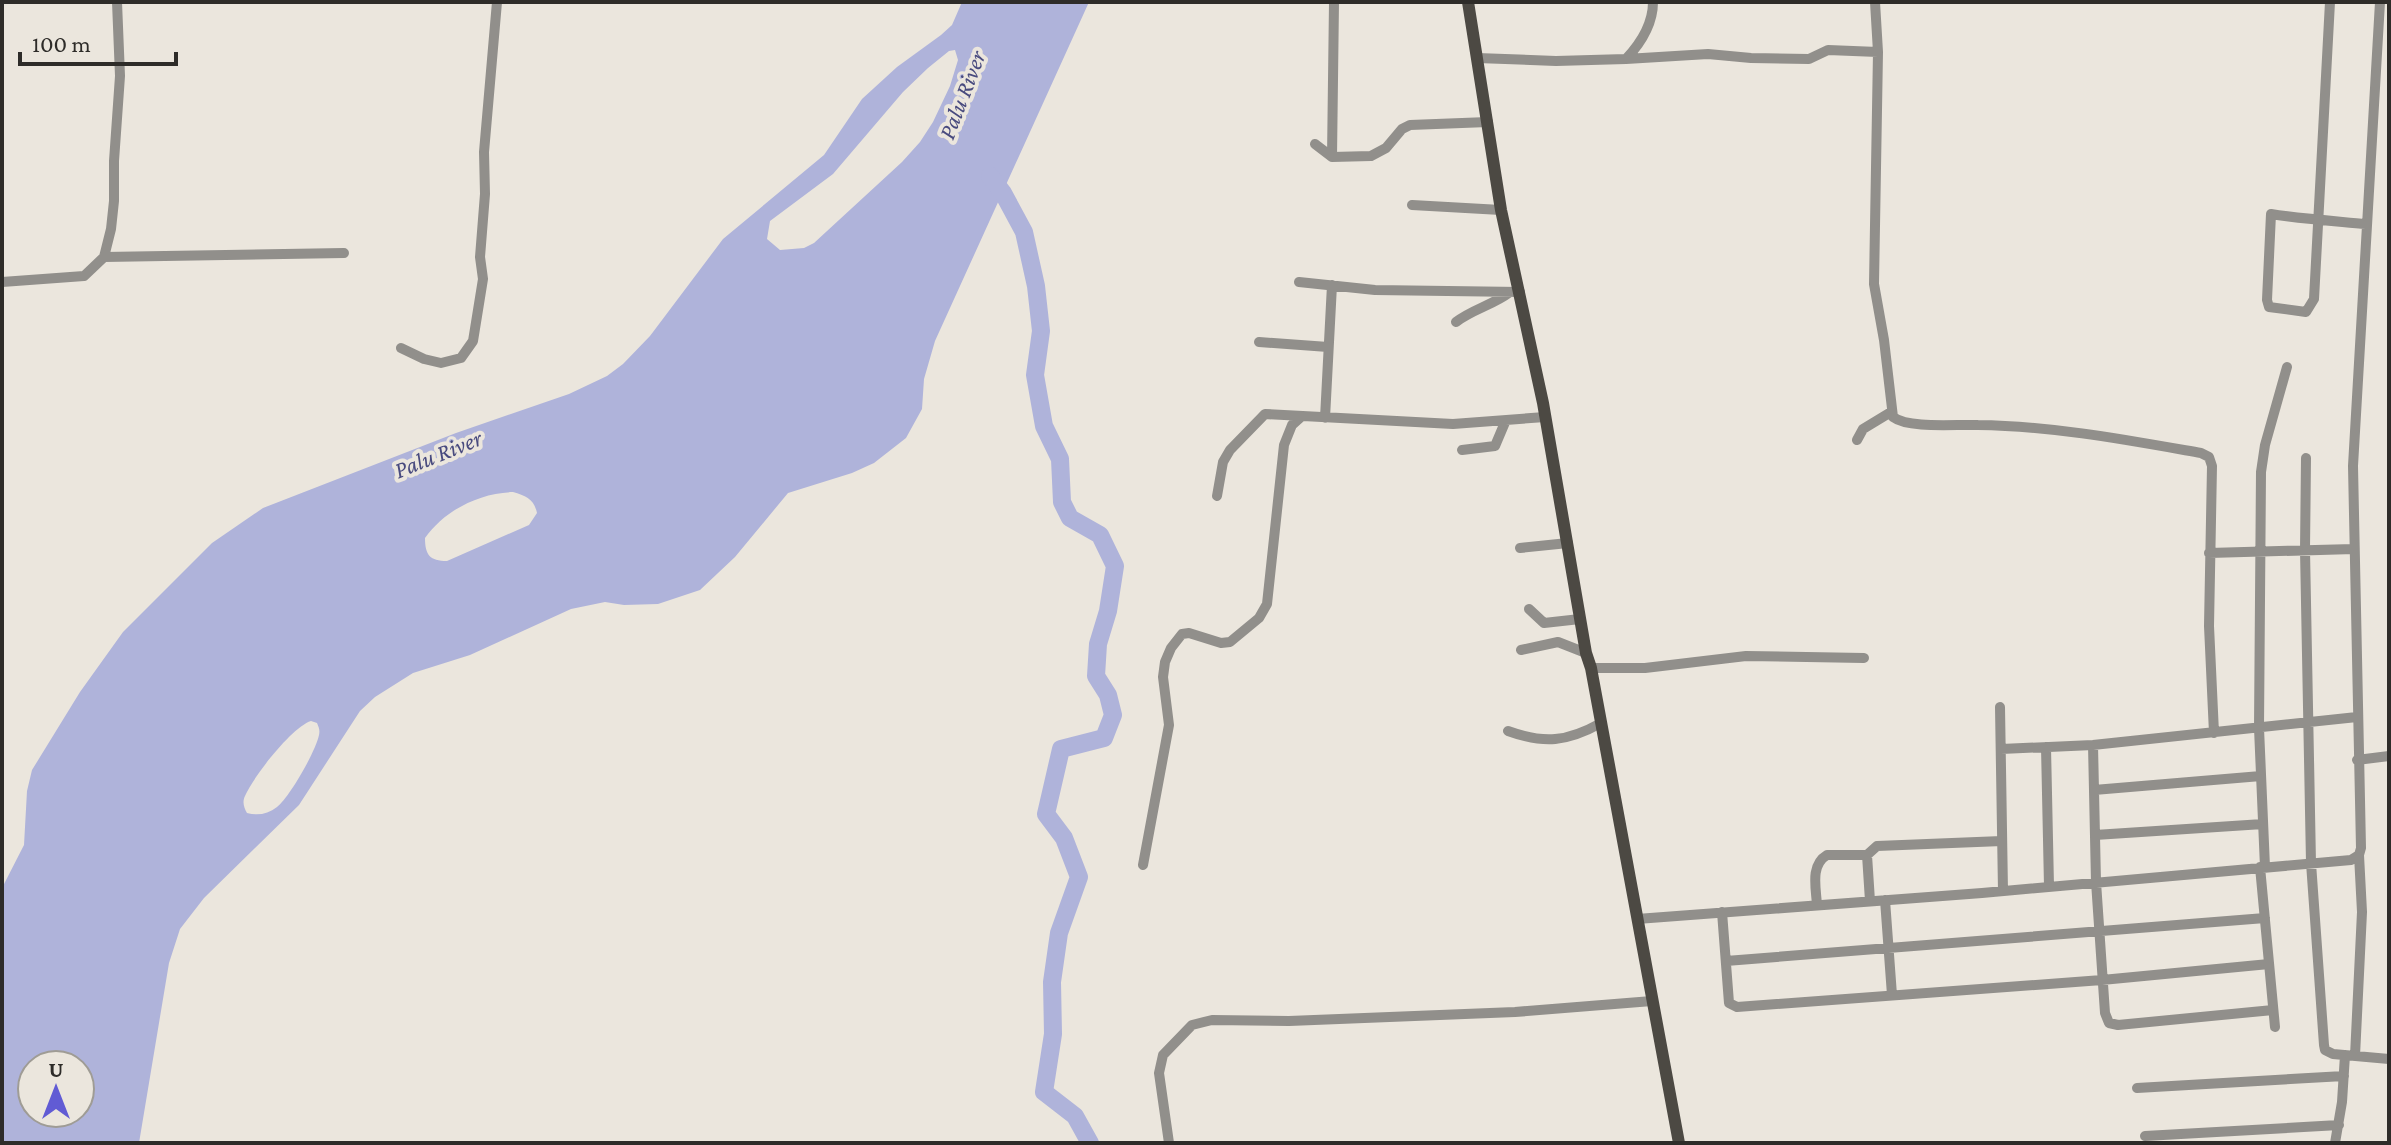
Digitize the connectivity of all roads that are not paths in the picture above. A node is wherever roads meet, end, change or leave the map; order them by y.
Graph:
1 (117, 2) edge
2 (497, 2) edge
3 (1334, 2) edge
4 (1468, 2) edge
5 (1653, 2) edge
6 (1875, 2) edge
7 (2330, 2) edge
8 (2380, 2) edge
9 (1878, 52) junction
10 (1477, 58) junction
11 (1626, 59) junction
12 (1488, 122) junction
13 (1315, 144) dead end
14 (1332, 157) junction
15 (1412, 205) dead end
16 (1501, 210) junction
17 (2319, 219) junction
18 (2366, 224) junction
19 (344, 253) dead end
20 (104, 257) junction
21 (2, 282) edge
22 (1299, 282) dead end
23 (1332, 285) junction
24 (1515, 292) junction
25 (1456, 322) dead end
26 (1259, 342) dead end
27 (1328, 347) junction
28 (401, 348) dead end
29 (2287, 367) dead end
30 (1891, 412) junction
31 (1302, 416) junction
32 (1545, 417) junction
33 (1325, 418) junction
34 (1506, 420) junction
35 (1857, 440) dead end
36 (1462, 450) dead end
37 (2306, 458) dead end
38 (1217, 496) dead end
39 (1568, 543) junction
40 (1520, 548) dead end
41 (2354, 549) junction
42 (2305, 550) junction
43 (2259, 551) junction
44 (2209, 553) junction
45 (1529, 609) dead end
46 (1580, 619) junction
47 (1521, 650) dead end
48 (1586, 653) junction
49 (1864, 658) dead end
50 (1591, 668) junction
51 (2000, 707) dead end
52 (2357, 717) junction
53 (2310, 722) junction
54 (1601, 723) junction
55 (2259, 728) junction
56 (1508, 731) dead end
57 (2214, 733) junction
58 (2093, 745) junction
59 (2046, 747) junction
60 (2001, 749) junction
61 (2389, 756) edge
62 (2357, 760) junction
63 (2261, 776) junction
64 (2094, 790) junction
65 (2263, 824) junction
66 (2095, 835) junction
67 (2002, 841) junction
68 (1867, 855) junction
69 (2359, 855) junction
70 (2311, 863) junction
71 (1143, 865) dead end
72 (2262, 867) junction
73 (2096, 882) junction
74 (2049, 886) junction
75 (2003, 891) junction
76 (1885, 900) junction
77 (1870, 901) junction
78 (1817, 905) junction
79 (1722, 912) junction
80 (2265, 918) junction
81 (1637, 919) junction
82 (2099, 931) junction
83 (1888, 948) junction
84 (1726, 961) junction
85 (2269, 964) junction
86 (2102, 980) junction
87 (1892, 995) junction
88 (1652, 1001) junction
89 (2273, 1010) junction
90 (2275, 1027) dead end
91 (2350, 1056) junction
92 (2389, 1059) edge
93 (2344, 1076) junction
94 (2137, 1088) dead end
95 (2339, 1125) junction
96 (2145, 1136) dead end
97 (1169, 1143) edge
98 (1679, 1143) edge
99 (2335, 1143) edge

1 - 20 street
2 - 28 street
3 - 14 street
4 - 10 main road
5 - 11 street
6 - 9 street
7 - 17 street
8 - 18 street
9 - 11 street
9 - 30 street
10 - 11 street
10 - 12 main road
12 - 14 street
12 - 16 main road
13 - 14 street
15 - 16 street
16 - 24 main road
17 - 17 street
17 - 18 street
18 - 41 street
19 - 20 street
20 - 21 street
22 - 23 street
23 - 24 street
23 - 27 street
24 - 25 street
24 - 32 main road
26 - 27 street
27 - 33 street
29 - 43 street
30 - 35 street
30 - 44 street
31 - 33 street
31 - 38 street
31 - 71 street
32 - 34 street
32 - 39 main road
33 - 34 street
34 - 36 street
37 - 42 street
39 - 40 street
39 - 46 main road
41 - 42 street
41 - 52 street
42 - 43 street
42 - 53 street
43 - 44 street
43 - 55 street
44 - 57 street
45 - 46 street
46 - 48 main road
47 - 48 street
48 - 50 main road
49 - 50 street
50 - 54 main road
51 - 60 street
52 - 53 street
52 - 62 street
53 - 55 street
53 - 70 street
54 - 56 street
54 - 81 main road
55 - 57 street
55 - 63 street
57 - 58 street
58 - 59 street
58 - 64 street
59 - 60 street
59 - 74 street
60 - 67 street
61 - 62 street
62 - 69 street
63 - 64 street
63 - 65 street
64 - 66 street
65 - 66 street
65 - 72 street
66 - 73 street
67 - 68 street
67 - 75 street
68 - 77 street
68 - 78 street
69 - 70 street
69 - 91 street
70 - 72 street
70 - 91 street
72 - 73 street
72 - 80 street
73 - 74 street
73 - 82 street
74 - 75 street
75 - 76 street
76 - 77 street
76 - 83 street
77 - 78 street
78 - 79 street
79 - 81 street
79 - 84 street
80 - 82 street
80 - 85 street
81 - 88 main road
82 - 83 street
82 - 86 street
83 - 84 street
83 - 87 street
84 - 87 street
85 - 86 street
85 - 89 street
86 - 87 street
86 - 89 street
88 - 97 street
88 - 98 main road
89 - 90 street
91 - 92 street
91 - 93 street
93 - 94 street
93 - 95 street
95 - 96 street
95 - 99 street

